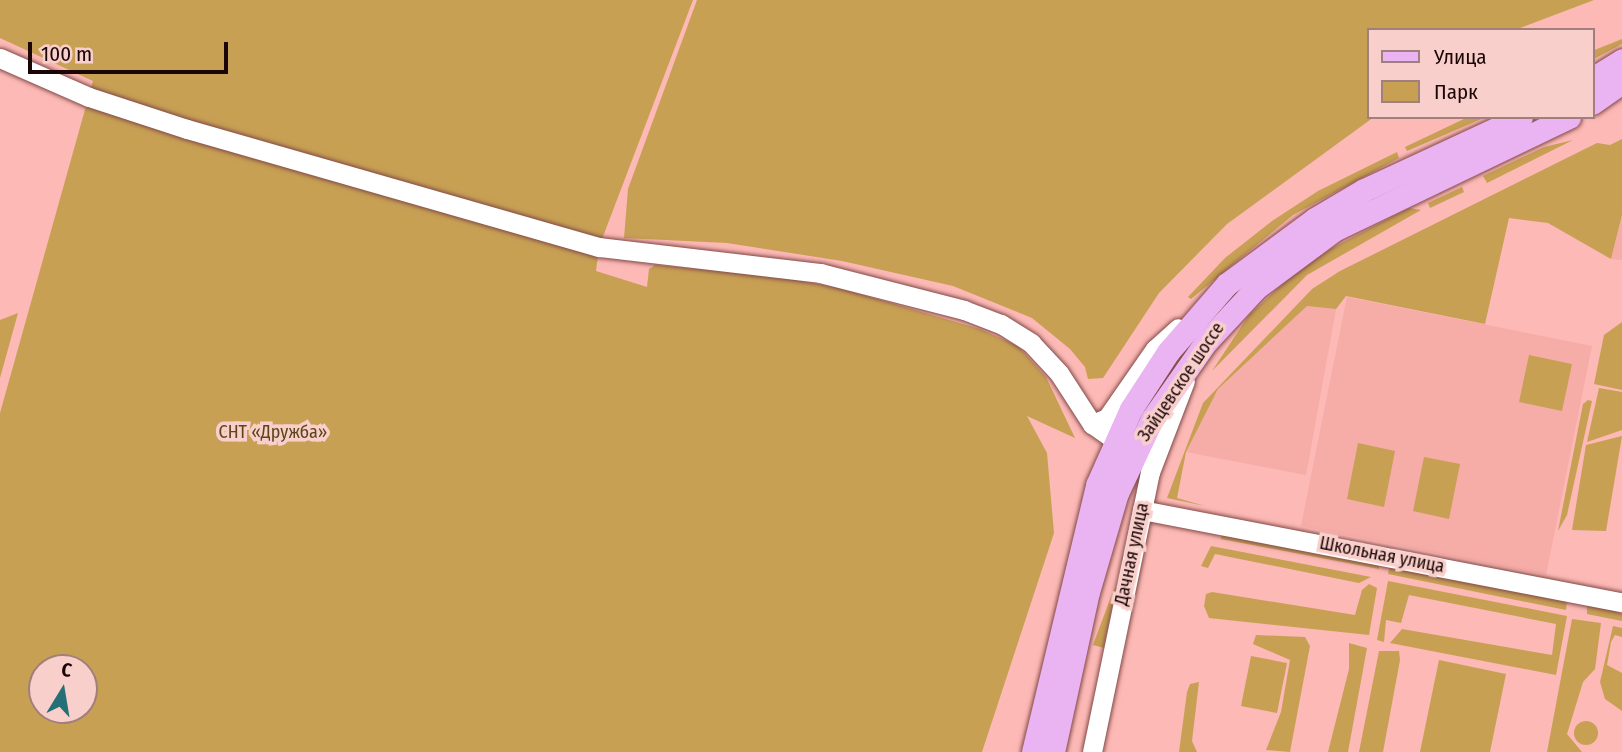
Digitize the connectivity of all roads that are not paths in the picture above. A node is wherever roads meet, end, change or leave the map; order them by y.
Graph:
1 (0, 58) edge
2 (1622, 60) edge
3 (1594, 78) edge
4 (1622, 82) edge
5 (1622, 89) edge
6 (1594, 103) edge
7 (1594, 103) edge
8 (1517, 119) edge
9 (1565, 119) edge
10 (1207, 302) junction
11 (1192, 361) junction
12 (1152, 419) junction
13 (1092, 424) junction
14 (1115, 440) junction
15 (1142, 510) junction
16 (1106, 525) junction
17 (1622, 602) edge
18 (1033, 752) edge
19 (1053, 752) edge
20 (1092, 752) edge

1 - 13 street
2 - 3 main road
4 - 6 main road
5 - 7 street
8 - 10 main road, Зайцевское шоссе
9 - 11 main road, Зайцевское шоссе
10 - 13 street
10 - 14 main road, Зайцевское шоссе
11 - 12 main road, Зайцевское шоссе
11 - 15 street, Дачная улица
12 - 14 street
12 - 16 main road, Зайцевское шоссе
13 - 14 street
14 - 16 street
14 - 18 main road, Зайцевское шоссе
15 - 17 street, Школьная улица
15 - 20 street, Дачная улица
16 - 19 main road, Зайцевское шоссе

